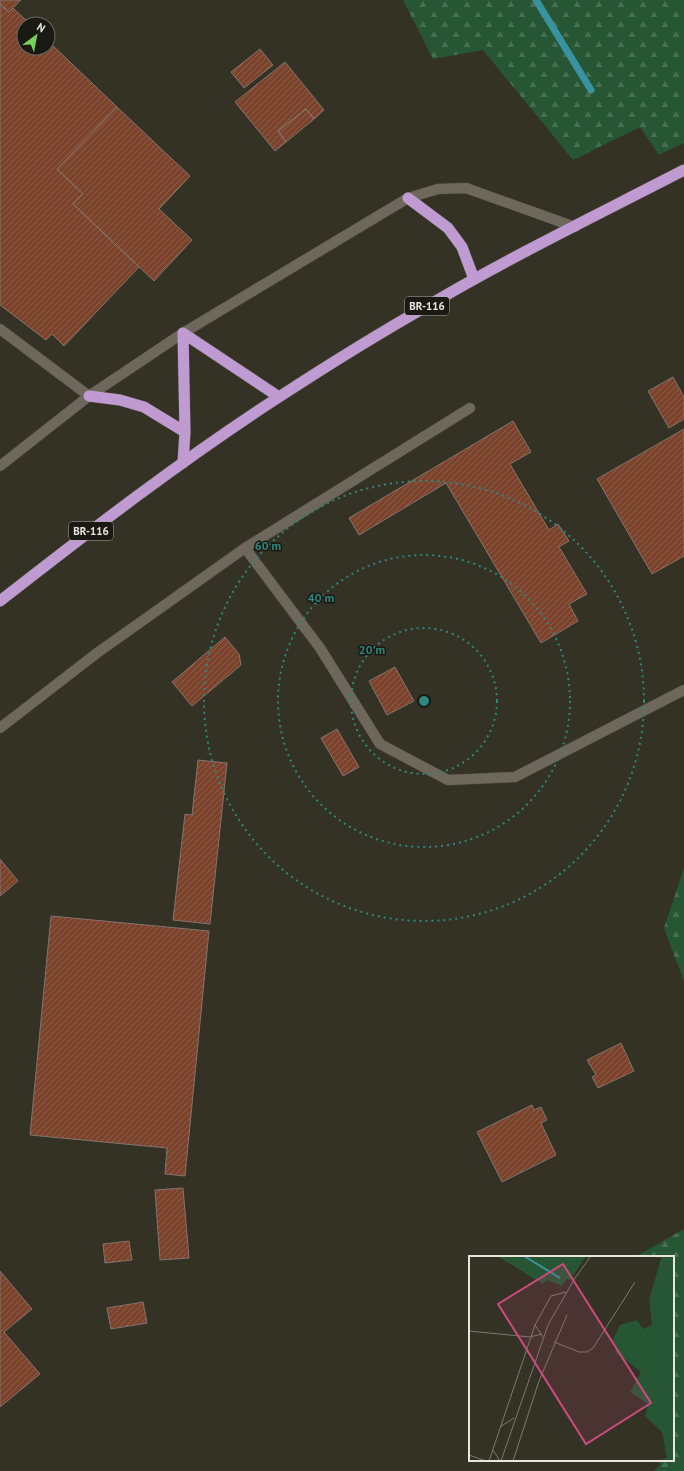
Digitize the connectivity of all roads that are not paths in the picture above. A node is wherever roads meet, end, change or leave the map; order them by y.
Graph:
1 (684, 170) edge
2 (408, 198) junction
3 (575, 227) junction
4 (474, 279) junction
5 (0, 329) edge
6 (183, 333) junction
7 (89, 396) junction
8 (279, 397) junction
9 (470, 408) dead end
10 (185, 432) junction
11 (183, 463) junction
12 (0, 466) edge
13 (245, 548) junction
14 (0, 601) edge
15 (684, 690) edge
16 (0, 728) edge

1 - 3 highway, BR-116
2 - 3 street
2 - 4 highway
2 - 6 street
3 - 4 highway, BR-116
4 - 8 highway, BR-116
5 - 7 street
6 - 7 street
6 - 8 highway
6 - 10 highway
7 - 10 highway
7 - 12 street
8 - 11 highway, BR-116
9 - 13 street
10 - 11 highway
11 - 14 highway, BR-116
13 - 15 street
13 - 16 street

